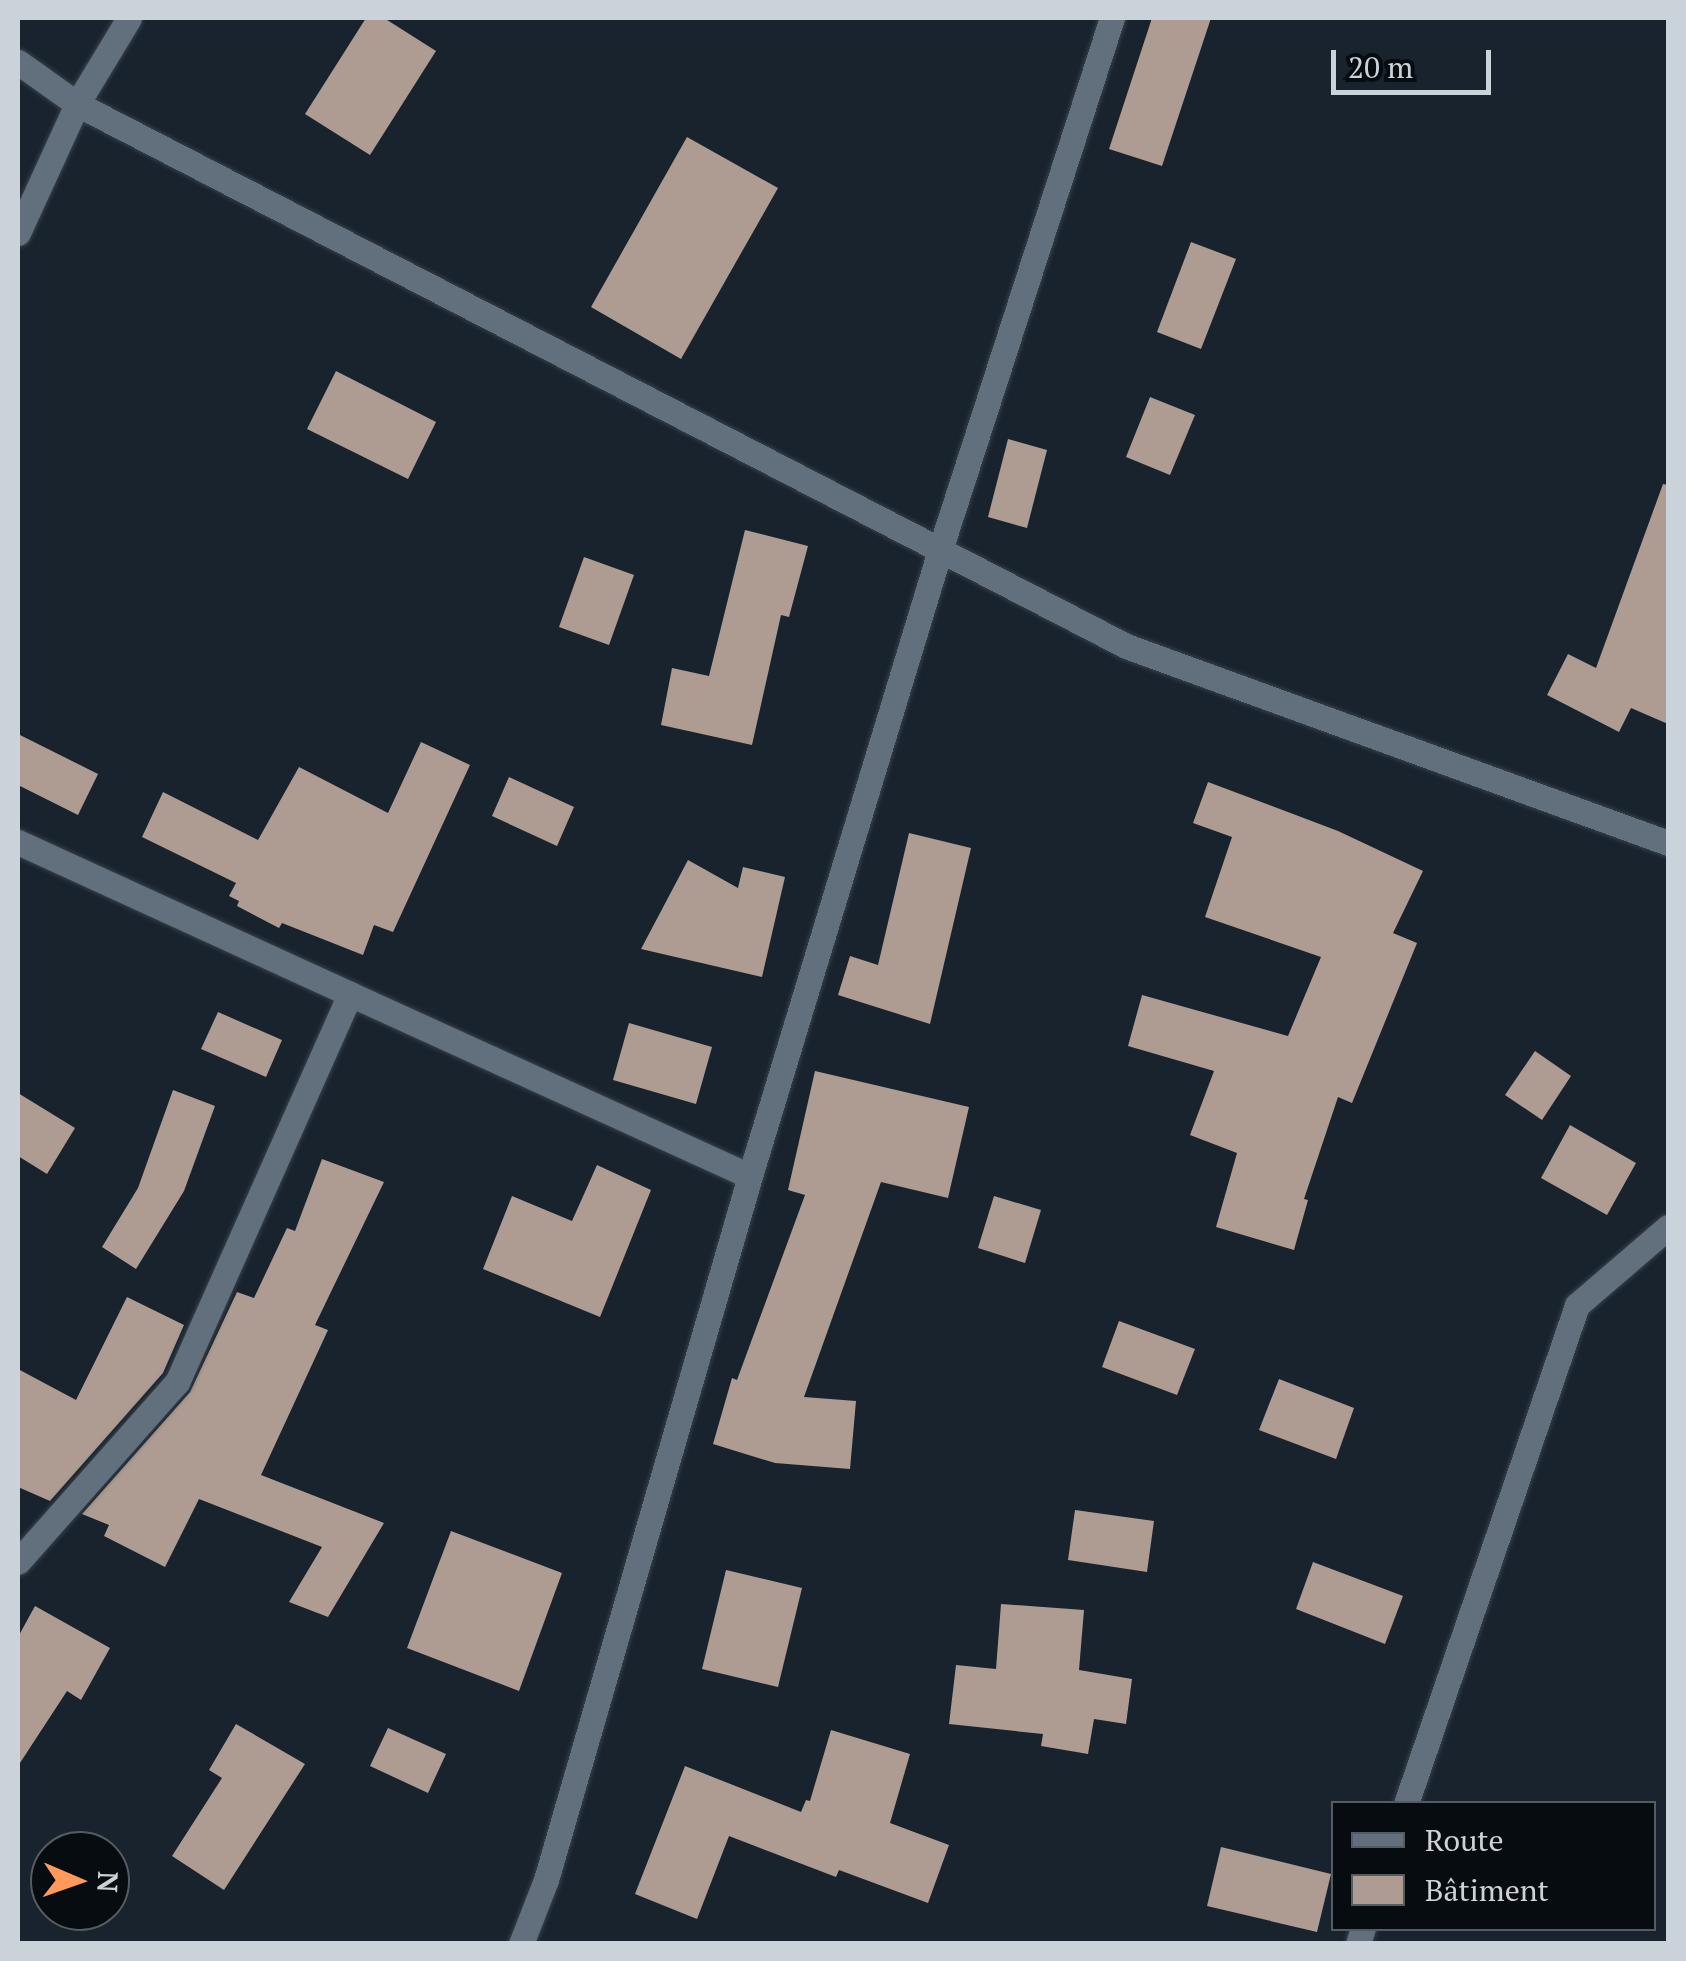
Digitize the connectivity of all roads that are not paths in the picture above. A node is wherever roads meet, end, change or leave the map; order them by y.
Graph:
1 (129, 18) edge
2 (1112, 18) edge
3 (18, 62) edge
4 (77, 104) junction
5 (18, 233) edge
6 (941, 547) junction
7 (18, 842) edge
8 (1668, 843) edge
9 (350, 994) junction
10 (750, 1176) junction
11 (1668, 1228) edge
12 (18, 1562) edge
13 (1407, 1801) edge
14 (521, 1944) edge

1 - 4 street
2 - 6 street
3 - 4 street
4 - 5 street
4 - 6 street
6 - 8 street
6 - 10 street
7 - 9 street
9 - 10 street
9 - 12 street
10 - 14 street
11 - 13 street

